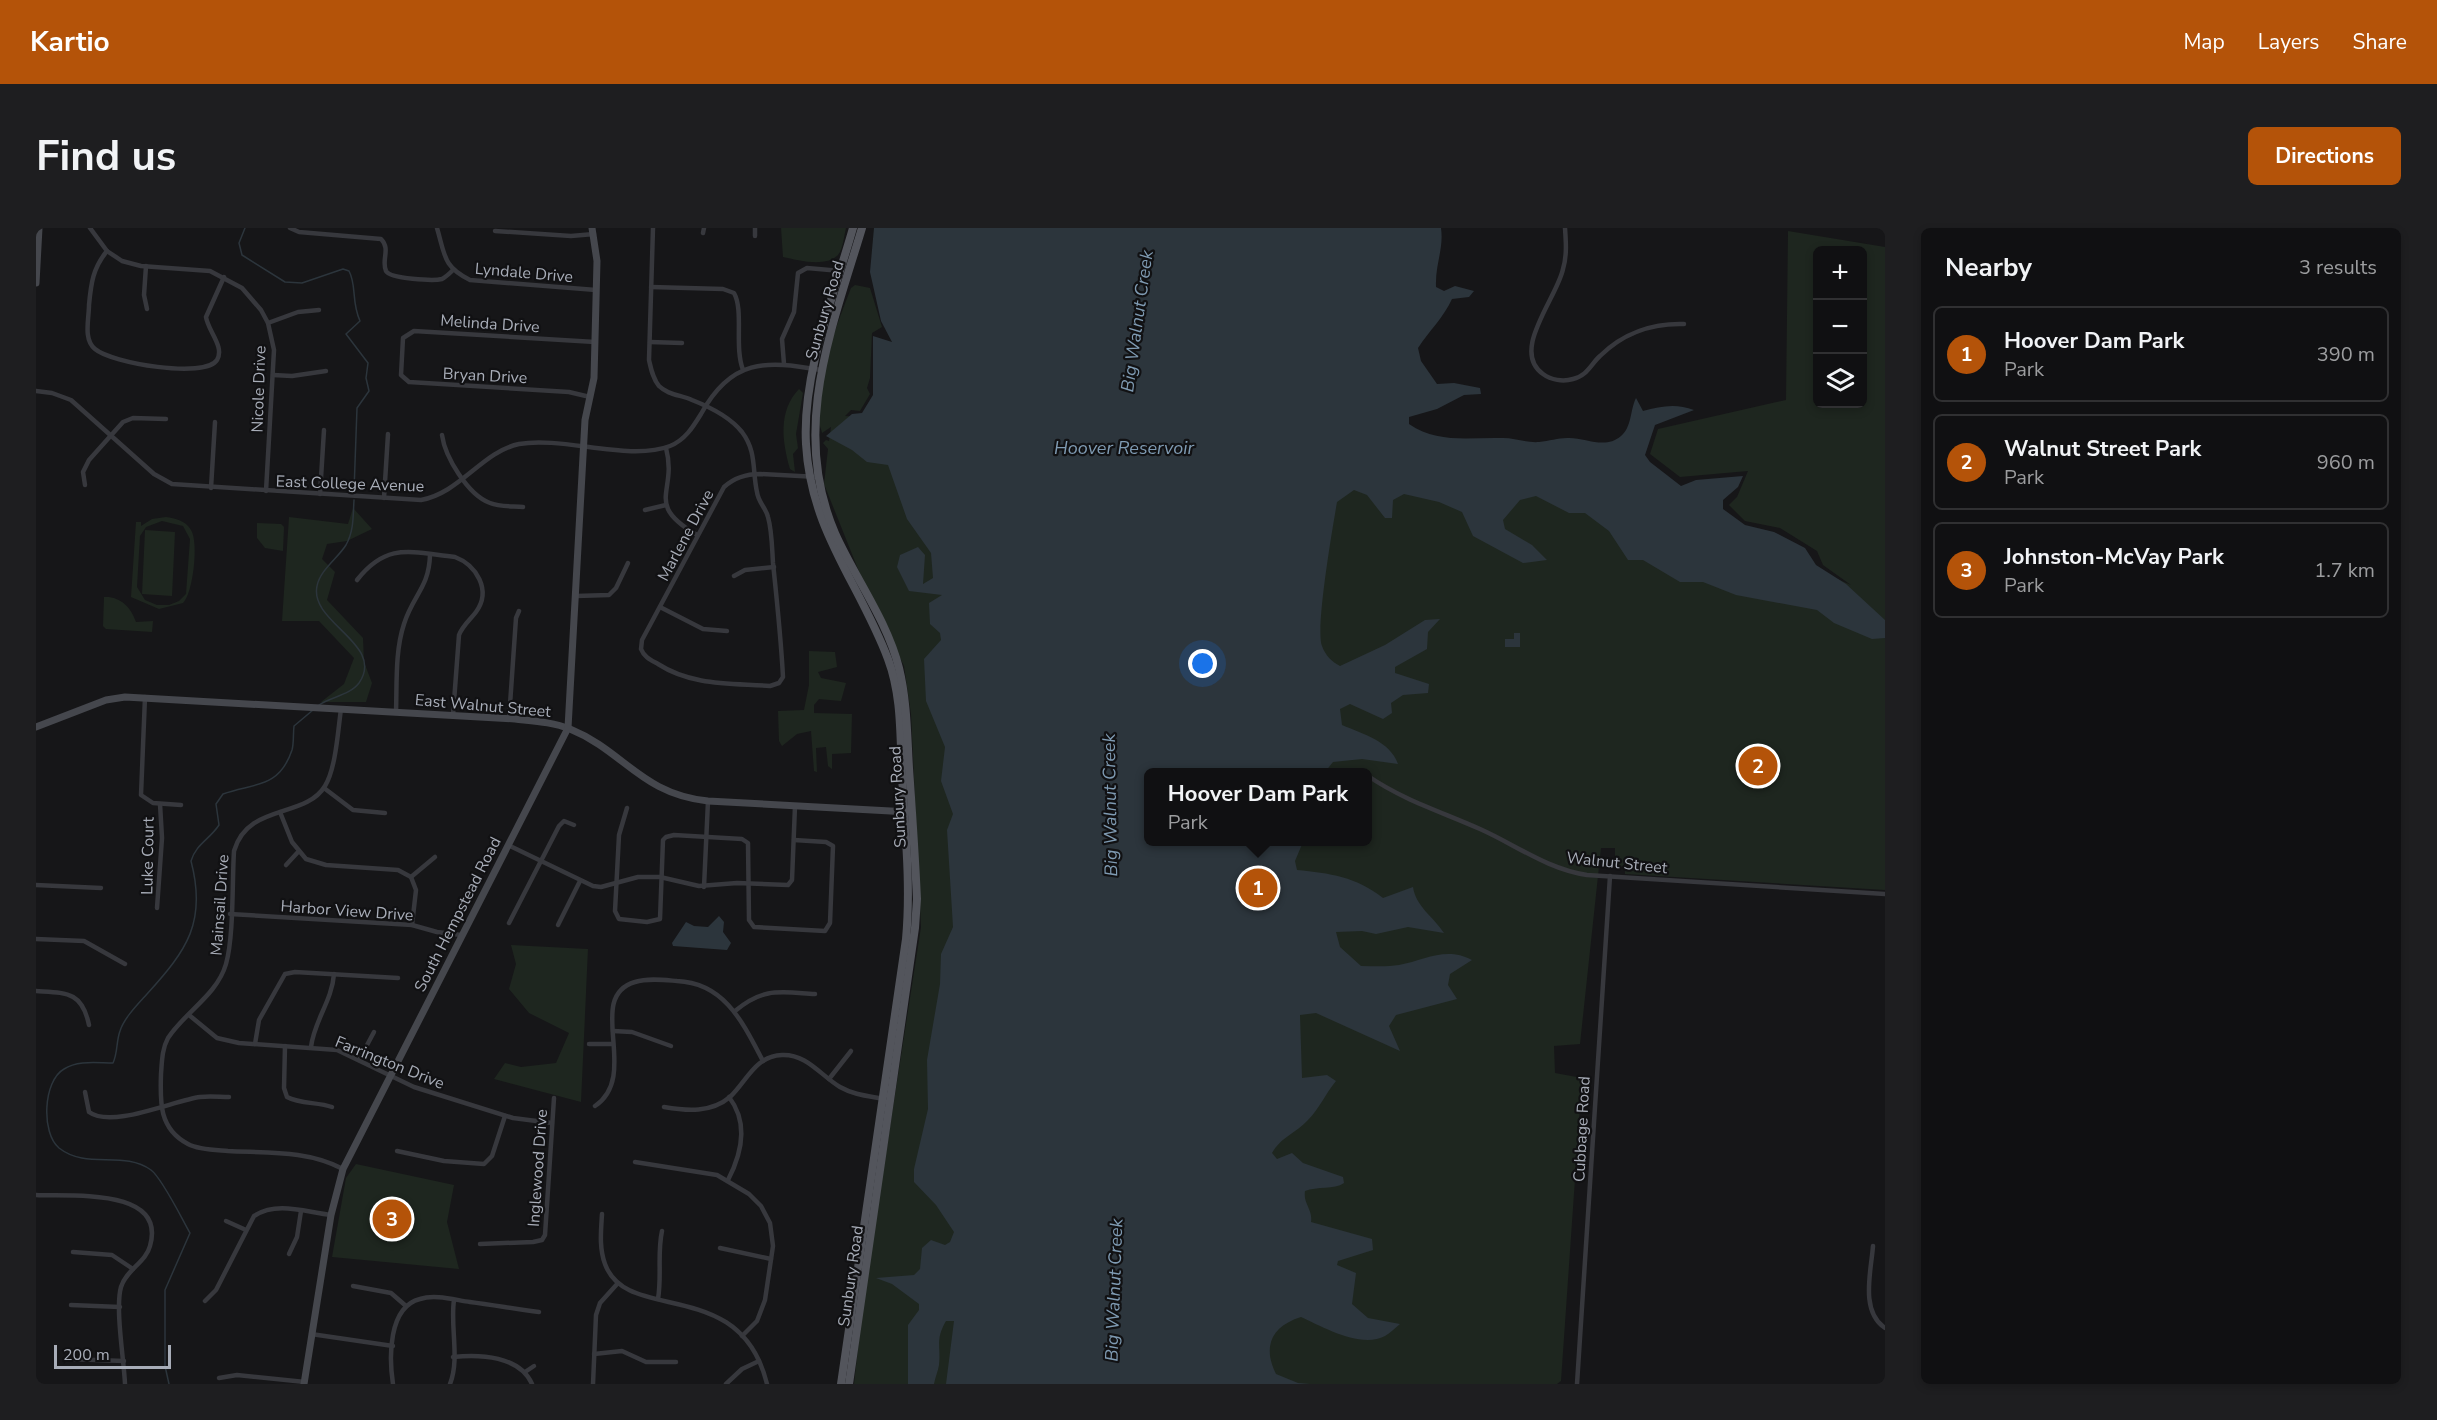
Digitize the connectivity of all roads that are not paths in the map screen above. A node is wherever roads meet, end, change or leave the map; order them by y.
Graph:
1 (39, 228) edge
2 (90, 228) edge
3 (290, 228) edge
4 (437, 228) edge
5 (653, 228) edge
6 (755, 228) edge
7 (853, 228) edge
8 (861, 228) edge
9 (1565, 228) edge
10 (495, 231) dead end
11 (593, 231) edge
12 (755, 236) dead end
13 (107, 250) junction
14 (146, 266) junction
15 (453, 270) junction
16 (841, 271) junction
17 (224, 276) junction
18 (36, 283) edge
19 (651, 287) junction
20 (596, 290) junction
21 (147, 309) dead end
22 (319, 310) dead end
23 (268, 323) junction
24 (1684, 324) dead end
25 (595, 342) junction
26 (650, 342) junction
27 (682, 343) dead end
28 (401, 355) joint
29 (784, 364) junction
30 (818, 369) junction
31 (743, 370) junction
32 (326, 371) dead end
33 (273, 375) junction
34 (36, 391) edge
35 (590, 397) junction
36 (705, 406) junction
37 (166, 419) dead end
38 (215, 422) dead end
39 (324, 430) dead end
40 (388, 434) dead end
41 (111, 435) junction
42 (442, 435) dead end
43 (584, 447) junction
44 (666, 448) junction
45 (756, 474) junction
46 (814, 477) junction
47 (464, 478) junction
48 (85, 484) dead end
49 (211, 488) junction
50 (266, 491) junction
51 (320, 494) junction
52 (384, 498) junction
53 (666, 505) junction
54 (523, 507) dead end
55 (645, 510) dead end
56 (697, 535) junction
57 (430, 555) junction
58 (479, 562) dead end
59 (628, 563) dead end
60 (473, 567) junction
61 (774, 567) junction
62 (734, 576) dead end
63 (357, 580) dead end
64 (576, 596) junction
65 (660, 608) junction
66 (519, 611) dead end
67 (727, 631) dead end
68 (145, 697) junction
69 (341, 709) junction
70 (396, 712) junction
71 (453, 715) junction
72 (509, 719) junction
73 (36, 727) edge
74 (568, 728) junction
75 (1372, 779) edge
76 (324, 788) junction
77 (708, 801) junction
78 (160, 804) junction
79 (181, 804) dead end
80 (795, 806) junction
81 (627, 808) dead end
82 (280, 812) junction
83 (908, 812) junction
84 (385, 813) dead end
85 (574, 825) dead end
86 (706, 837) junction
87 (794, 840) junction
88 (508, 845) junction
89 (298, 852) junction
90 (435, 857) dead end
91 (540, 862) junction
92 (286, 865) dead end
93 (1610, 876) junction
94 (411, 877) junction
95 (660, 877) junction
96 (580, 881) junction
97 (749, 883) junction
98 (617, 884) junction
99 (36, 885) edge
100 (704, 887) junction
101 (101, 888) dead end
102 (1885, 894) edge
103 (158, 908) dead end
104 (230, 914) junction
105 (509, 922) dead end
106 (411, 925) junction
107 (558, 925) dead end
108 (462, 935) junction
109 (36, 939) edge
110 (125, 964) dead end
111 (334, 974) junction
112 (398, 978) dead end
113 (36, 991) edge
114 (815, 994) dead end
115 (735, 1011) junction
116 (189, 1015) junction
117 (89, 1024) dead end
118 (613, 1031) junction
119 (374, 1032) dead end
120 (255, 1044) junction
121 (589, 1044) dead end
122 (613, 1044) junction
123 (285, 1046) junction
124 (671, 1046) dead end
125 (310, 1047) junction
126 (851, 1051) dead end
127 (359, 1060) junction
128 (763, 1061) junction
129 (390, 1076) junction
130 (829, 1078) junction
131 (85, 1092) dead end
132 (229, 1097) dead end
133 (729, 1097) junction
134 (554, 1098) dead end
135 (886, 1099) junction
136 (595, 1106) dead end
137 (332, 1107) dead end
138 (664, 1107) dead end
139 (160, 1109) junction
140 (505, 1116) junction
141 (552, 1124) junction
142 (397, 1151) dead end
143 (635, 1161) dead end
144 (343, 1169) junction
145 (728, 1180) junction
146 (36, 1195) edge
147 (301, 1211) junction
148 (602, 1214) dead end
149 (331, 1215) junction
150 (226, 1221) dead end
151 (246, 1230) junction
152 (662, 1231) dead end
153 (480, 1244) dead end
154 (1873, 1246) dead end
155 (720, 1248) dead end
156 (74, 1252) dead end
157 (289, 1254) dead end
158 (771, 1259) junction
159 (133, 1269) junction
160 (618, 1283) junction
161 (353, 1286) dead end
162 (658, 1299) junction
163 (454, 1300) junction
164 (205, 1301) dead end
165 (70, 1305) dead end
166 (406, 1306) junction
167 (120, 1307) junction
168 (539, 1312) dead end
169 (1884, 1328) edge
170 (311, 1334) junction
171 (742, 1336) junction
172 (393, 1346) junction
173 (594, 1354) junction
174 (453, 1357) junction
175 (67, 1359) dead end
176 (124, 1361) junction
177 (759, 1361) junction
178 (676, 1362) dead end
179 (534, 1366) dead end
180 (525, 1372) junction
181 (219, 1378) dead end
182 (304, 1383) edge
183 (125, 1384) edge
184 (393, 1384) edge
185 (450, 1384) edge
186 (532, 1384) edge
187 (592, 1384) edge
188 (726, 1384) edge
189 (767, 1384) edge
190 (841, 1384) edge
191 (849, 1384) edge
192 (1577, 1384) edge

1 - 18 street
2 - 13 street, Nicole Drive
3 - 15 street
4 - 15 street
5 - 19 street
6 - 12 street
7 - 16 main road, Sunbury Road
8 - 30 main road, Sunbury Road
9 - 24 street
10 - 11 street
11 - 20 street, South Hempstead Road
13 - 14 street, Nicole Drive
13 - 17 street
14 - 17 street, Nicole Drive
14 - 21 street
15 - 20 street, Lyndale Drive
16 - 29 street
16 - 30 main road, Sunbury Road
17 - 23 street, Nicole Drive
19 - 26 street
19 - 31 street
20 - 25 street, South Hempstead Road
22 - 23 street
23 - 33 street, Nicole Drive
25 - 28 street, Melinda Drive
25 - 35 street, South Hempstead Road
26 - 27 street
26 - 36 street
28 - 35 street, Bryan Drive
29 - 30 street
29 - 31 street
30 - 46 main road, Sunbury Road
31 - 36 street
32 - 33 street
33 - 50 street, Nicole Drive
34 - 41 street, East College Avenue
35 - 43 street, South Hempstead Road
36 - 44 street
36 - 45 street
37 - 41 street
38 - 49 street
39 - 51 street
40 - 52 street
41 - 48 street
41 - 49 street, East College Avenue
42 - 47 street
43 - 44 street, East College Avenue
43 - 47 street, East College Avenue
43 - 64 street, South Hempstead Road
44 - 53 street
45 - 46 street, Marlene Drive
45 - 56 street, Marlene Drive
45 - 61 street
46 - 83 main road, Sunbury Road
46 - 83 main road, Sunbury Road
47 - 52 street, East College Avenue
47 - 54 street
49 - 50 street, East College Avenue
50 - 51 street, East College Avenue
51 - 52 street, East College Avenue
53 - 55 street
53 - 56 street
56 - 65 street, Marlene Drive
57 - 60 street
57 - 63 street
57 - 70 street
58 - 60 street
59 - 64 street
60 - 71 street
61 - 62 street
61 - 65 street, Marlene Drive
64 - 74 street, South Hempstead Road
65 - 67 street
66 - 72 street
68 - 69 street, East Walnut Street
68 - 73 street, East Walnut Street
68 - 78 street
69 - 70 street, East Walnut Street
69 - 76 street
70 - 71 street, East Walnut Street
71 - 72 street, East Walnut Street
72 - 74 street, East Walnut Street
74 - 77 street, East Walnut Street
74 - 88 street, South Hempstead Road
75 - 93 street, Walnut Street
76 - 82 street, Mainsail Drive
76 - 84 street
77 - 80 street, East Walnut Street
77 - 86 street
78 - 79 street
78 - 103 street, Luke Court
80 - 83 street, East Walnut Street
80 - 87 street
81 - 98 street
82 - 89 street
82 - 104 street, Mainsail Drive
83 - 135 main road, Sunbury Road
83 - 135 main road, Sunbury Road
85 - 91 street
86 - 95 street
86 - 97 street
86 - 100 street
87 - 97 street
87 - 97 street
88 - 91 street
88 - 108 street, South Hempstead Road
89 - 92 street
89 - 94 street
90 - 94 street
91 - 96 street
91 - 105 street
93 - 102 street, Walnut Street
93 - 192 street, Cubbage Road
94 - 106 street
95 - 98 street
95 - 98 street
95 - 100 street
96 - 98 street
96 - 107 street
97 - 100 street
99 - 101 street
104 - 106 street, Harbor View Drive
104 - 116 street, Mainsail Drive
106 - 108 street, Harbor View Drive
108 - 129 street, South Hempstead Road
109 - 110 street
111 - 112 street
111 - 120 street
111 - 125 street
113 - 117 street
114 - 115 street
115 - 118 street
115 - 128 street
116 - 120 street, Farrington Drive
116 - 139 street, Mainsail Drive
118 - 122 street
118 - 124 street
119 - 127 street
120 - 123 street, Farrington Drive
121 - 122 street
122 - 136 street
123 - 125 street, Farrington Drive
123 - 137 street
125 - 127 street, Farrington Drive
126 - 130 street
127 - 129 street, Farrington Drive
128 - 130 street
128 - 133 street
129 - 140 street, Farrington Drive
129 - 144 street, South Hempstead Road
130 - 135 street
131 - 139 street
132 - 139 street
133 - 138 street
133 - 145 street
134 - 141 street, Inglewood Drive
135 - 190 main road, Sunbury Road
135 - 191 main road, Sunbury Road
139 - 144 street
140 - 141 street, Farrington Drive
140 - 142 street
141 - 153 street, Inglewood Drive
143 - 145 street
144 - 149 street, South Hempstead Road
145 - 158 street
146 - 159 street
147 - 149 street
147 - 151 street
147 - 157 street
148 - 160 street
149 - 170 street, South Hempstead Road
150 - 151 street
151 - 164 street
152 - 162 street
154 - 169 street
155 - 158 street
156 - 159 street
158 - 171 street
159 - 167 street
160 - 162 street
160 - 173 street
161 - 166 street
162 - 171 street
163 - 166 street
163 - 168 street
163 - 174 street
165 - 167 street
166 - 172 street
167 - 176 street
170 - 172 street
170 - 182 street, South Hempstead Road
171 - 177 street
172 - 184 street
173 - 178 street
173 - 187 street
174 - 180 street
174 - 185 street
175 - 176 street
176 - 183 street
177 - 188 street
177 - 189 street
179 - 180 street
180 - 186 street
181 - 182 street

